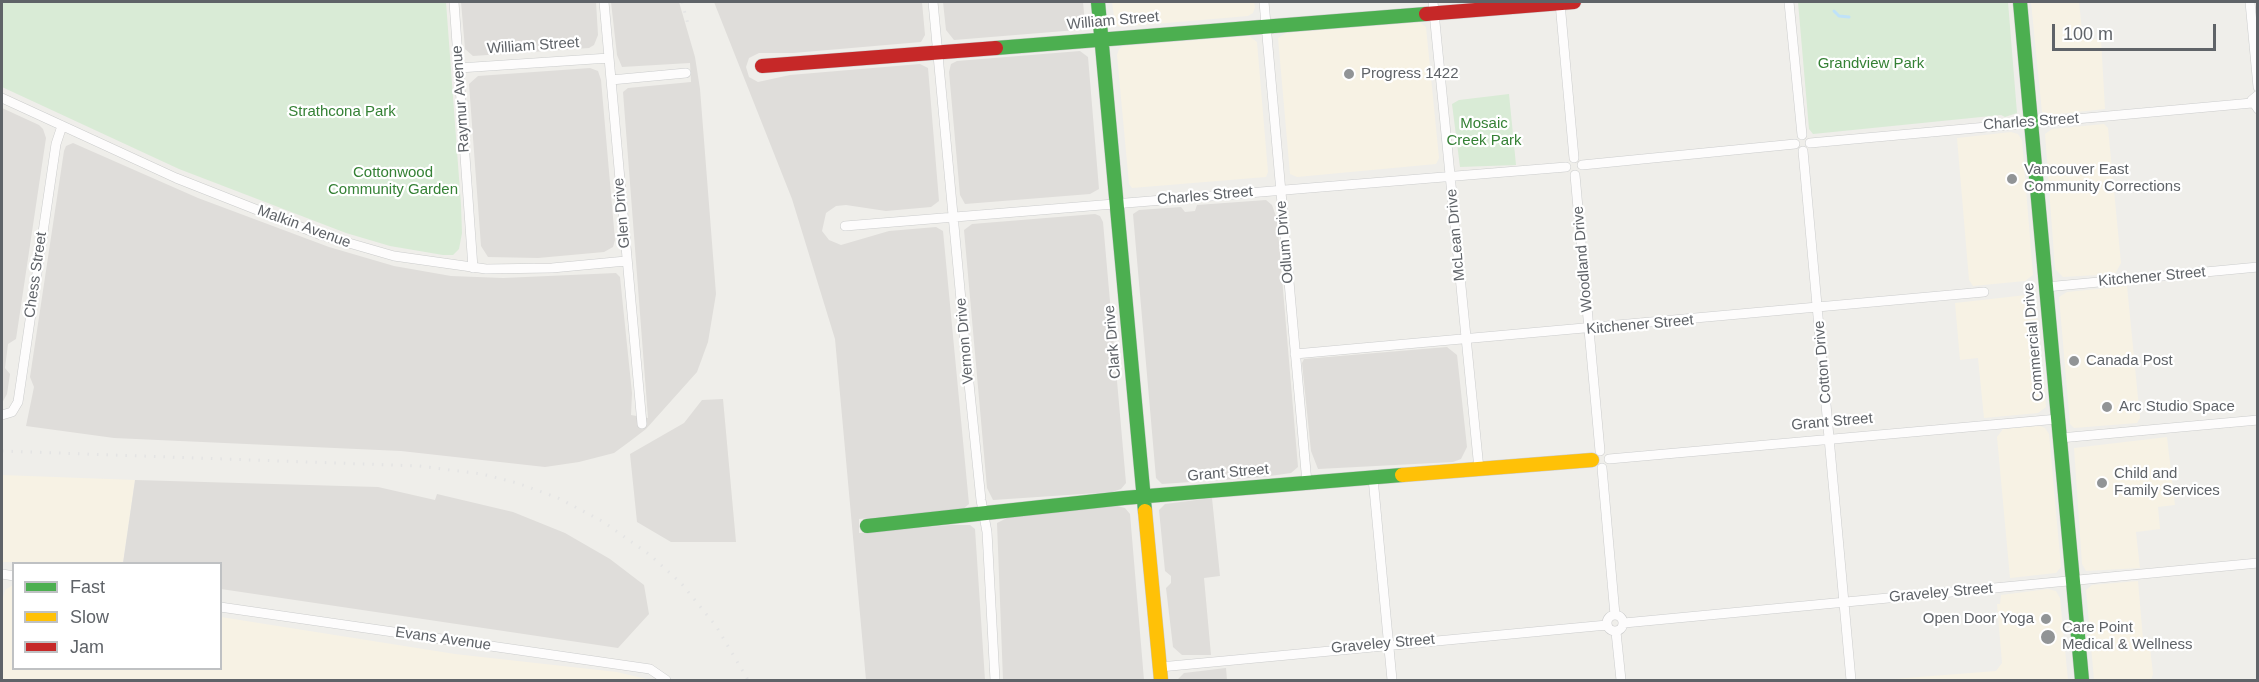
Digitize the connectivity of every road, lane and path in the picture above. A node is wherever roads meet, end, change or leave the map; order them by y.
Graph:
1 (454, 2) edge
2 (604, 2) edge
3 (933, 2) edge
4 (1098, 2) edge
5 (1264, 2) edge
6 (1574, 2) edge
7 (1789, 2) edge
8 (2020, 2) edge
9 (2250, 2) edge
10 (1560, 3) junction
11 (1434, 7) edge
12 (1266, 25) junction
13 (1101, 39) junction
14 (938, 53) junction
15 (609, 58) junction
16 (762, 66) dead end
17 (459, 68) junction
18 (686, 74) dead end
19 (611, 80) junction
20 (2258, 87) edge
21 (2, 98) edge
22 (2256, 102) edge
23 (2031, 123) junction
24 (62, 126) junction
25 (1802, 135) junction
26 (1810, 143) junction
27 (1794, 144) junction
28 (1803, 151) junction
29 (1574, 158) junction
30 (1582, 165) junction
31 (1566, 167) junction
32 (1575, 175) junction
33 (1450, 176) junction
34 (1280, 189) junction
35 (1117, 203) junction
36 (953, 216) junction
37 (845, 226) dead end
38 (626, 261) junction
39 (2258, 267) edge
40 (473, 268) junction
41 (2046, 287) junction
42 (1984, 292) dead end
43 (1818, 309) junction
44 (1590, 329) junction
45 (1466, 339) junction
46 (1295, 354) junction
47 (2, 415) edge
48 (2058, 418) junction
49 (2258, 420) edge
50 (642, 424) dead end
51 (2060, 438) junction
52 (1829, 439) junction
53 (1598, 460) junction
54 (1479, 469) junction
55 (1373, 478) junction
56 (1307, 483) junction
57 (1144, 497) junction
58 (983, 513) junction
59 (867, 526) dead end
60 (2258, 563) edge
61 (2073, 581) junction
62 (1844, 602) junction
63 (222, 607) edge
64 (1615, 615) junction
65 (1624, 623) junction
66 (1607, 625) junction
67 (1616, 632) junction
68 (1388, 644) junction
69 (1160, 674) edge
70 (664, 679) edge
71 (995, 681) edge
72 (1392, 681) edge
73 (1621, 681) edge
74 (1851, 681) edge
75 (2082, 681) edge

1 - 17 street, Raymur Avenue
2 - 15 street, Glen Drive
3 - 14 street, Vernon Drive
4 - 13 street, Clark Drive
5 - 12 street, Odlum Drive
6 - 10 street, William Street
7 - 25 street
8 - 23 street, Commercial Drive
9 - 20 street
10 - 11 street, William Street
10 - 29 street
11 - 12 street, William Street
11 - 33 street, McLean Drive
12 - 13 street, William Street
12 - 34 street, Odlum Drive
13 - 14 street, William Street
13 - 35 street, Clark Drive
14 - 16 street, William Street
14 - 36 street, Vernon Drive
15 - 17 street, William Street
15 - 19 street, Glen Drive
17 - 40 street, Raymur Avenue
18 - 19 street
19 - 38 street, Glen Drive
21 - 24 street, Malkin Avenue
22 - 23 street, Charles Street
23 - 26 street, Charles Street
23 - 41 street, Commercial Drive
24 - 40 street, Malkin Avenue
24 - 47 street, Chess Street
25 - 26 street
25 - 27 street
26 - 28 street
27 - 28 street
27 - 30 street
28 - 43 street, Cotton Drive
29 - 30 street
29 - 31 street
30 - 32 street
31 - 32 street
31 - 33 street, Charles Street
32 - 44 street, Woodland Drive
33 - 34 street, Charles Street
33 - 45 street, McLean Drive
34 - 35 street, Charles Street
34 - 46 street, Odlum Drive
35 - 36 street, Charles Street
35 - 57 street, Clark Drive
36 - 37 street, Charles Street
36 - 58 street, Vernon Drive
38 - 40 street, Malkin Avenue
38 - 50 street, Glen Drive
39 - 41 street, Kitchener Street
41 - 48 street, Commercial Drive
42 - 43 street, Kitchener Street
43 - 44 street, Kitchener Street
43 - 52 street, Cotton Drive
44 - 45 street, Kitchener Street
44 - 53 street, Woodland Drive
45 - 46 street, Kitchener Street
45 - 54 street, McLean Drive
46 - 56 street, Odlum Drive
48 - 51 street, Commercial Drive
48 - 52 street, Grant Street
49 - 51 street
51 - 61 street, Commercial Drive
52 - 53 street, Grant Street
52 - 62 street, Cotton Drive
53 - 54 street, Grant Street
53 - 64 street, Woodland Drive
54 - 55 street, Grant Street
55 - 56 street, Grant Street
55 - 68 street
56 - 57 street, Grant Street
57 - 58 street, Grant Street
57 - 69 street, Clark Drive
58 - 59 street, Grant Street
58 - 71 street, Vernon Drive
60 - 61 street, Graveley Street
61 - 62 street, Graveley Street
61 - 75 street, Commercial Drive
62 - 65 street, Graveley Street
62 - 74 street, Cotton Drive
63 - 70 street, Evans Avenue
64 - 65 street
64 - 66 street
65 - 67 street
66 - 67 street
66 - 68 street, Graveley Street
67 - 73 street
68 - 69 street, Graveley Street
68 - 72 street

